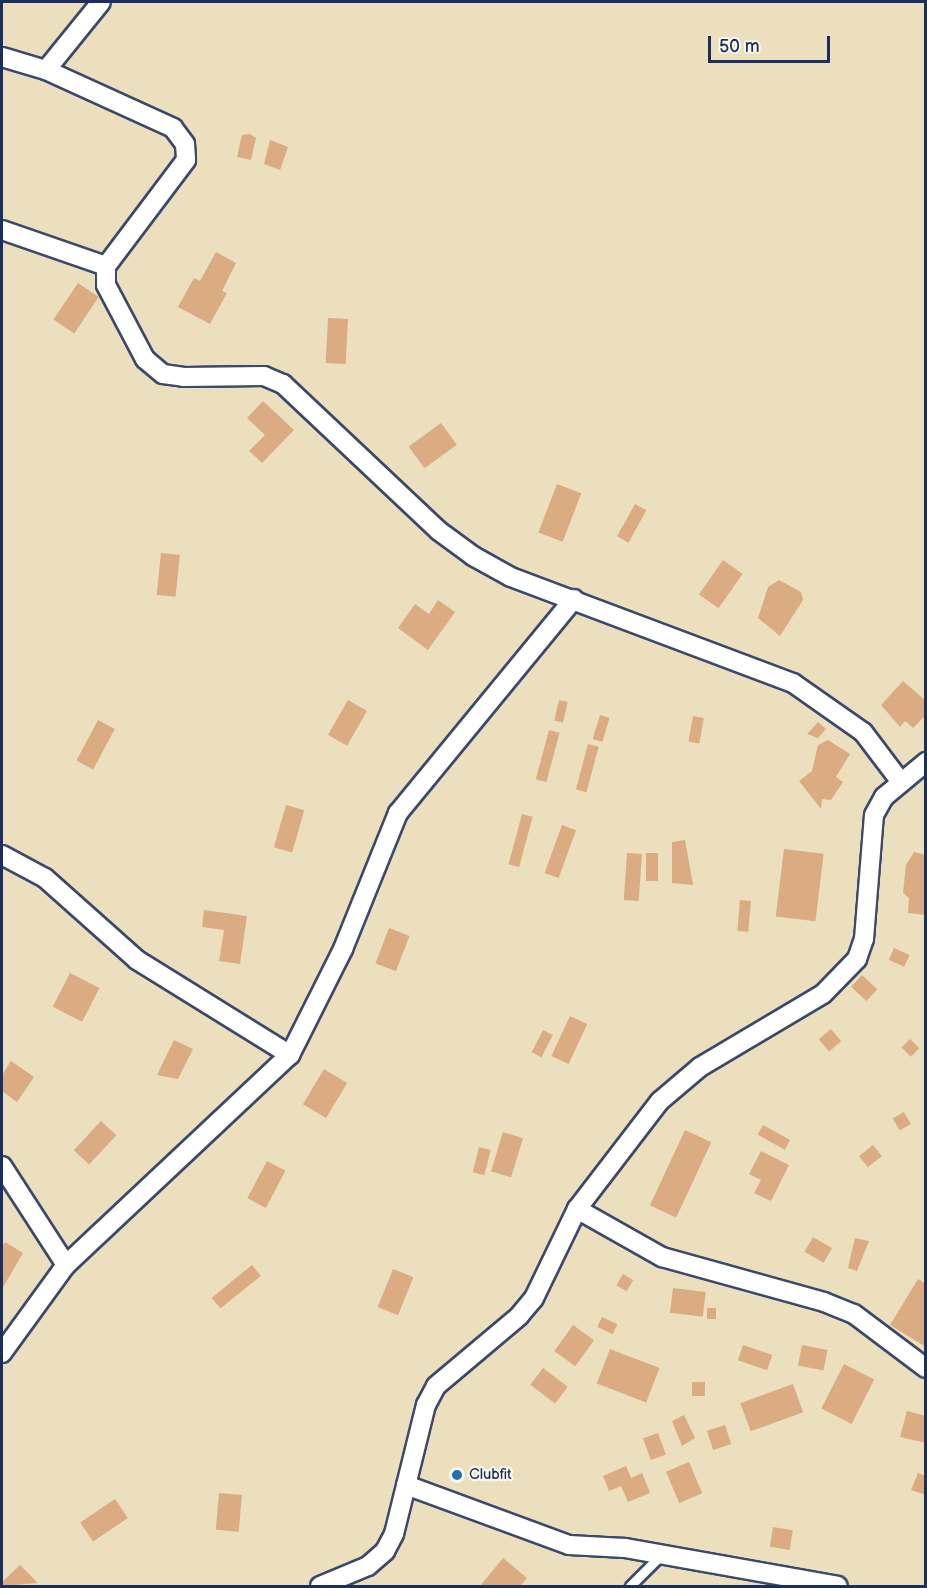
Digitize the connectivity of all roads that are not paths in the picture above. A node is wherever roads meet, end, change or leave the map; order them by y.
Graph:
1 (100, 2) edge
2 (2, 57) edge
3 (46, 70) junction
4 (2, 230) edge
5 (106, 266) junction
6 (574, 600) junction
7 (926, 762) edge
8 (900, 781) junction
9 (2, 855) edge
10 (290, 1055) junction
11 (2, 1166) edge
12 (577, 1209) junction
13 (66, 1265) junction
14 (2, 1353) edge
15 (926, 1368) edge
16 (406, 1485) junction
17 (662, 1554) junction
18 (320, 1587) edge
19 (630, 1587) edge
20 (838, 1587) edge

1 - 3 street
2 - 3 street
3 - 5 street
4 - 5 street
5 - 6 street
6 - 8 street
6 - 10 street
7 - 8 street
8 - 12 street
9 - 10 street
10 - 13 street
11 - 13 street
12 - 15 street
12 - 16 street
13 - 14 street
16 - 17 street
16 - 18 street
17 - 19 lane
17 - 20 street

